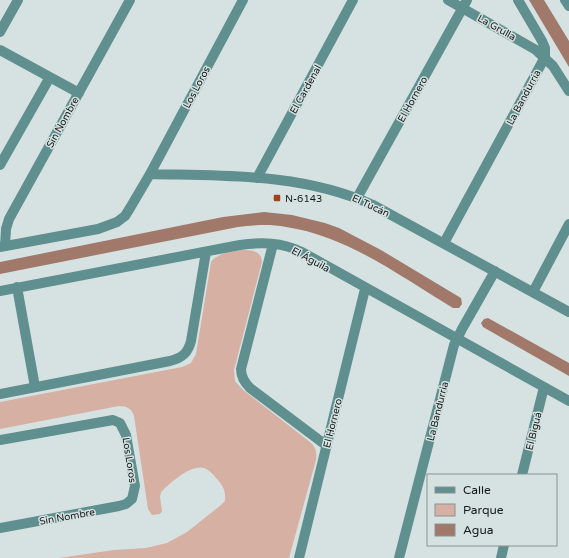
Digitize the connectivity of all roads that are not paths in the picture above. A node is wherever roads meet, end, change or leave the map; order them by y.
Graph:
1 (18, 0) edge
2 (130, 0) edge
3 (243, 0) edge
4 (353, 0) edge
5 (448, 0) edge
6 (518, 0) edge
7 (565, 0) edge
8 (465, 4) edge
9 (569, 6) edge
10 (0, 32) edge
11 (0, 50) edge
12 (545, 57) junction
13 (50, 77) junction
14 (569, 91) edge
15 (78, 93) junction
16 (0, 165) edge
17 (150, 174) junction
18 (257, 178) junction
19 (357, 198) junction
20 (569, 224) edge
21 (444, 243) junction
22 (273, 244) junction
23 (3, 247) edge
24 (206, 252) junction
25 (495, 271) junction
26 (17, 287) junction
27 (365, 288) junction
28 (0, 291) edge
29 (532, 292) junction
30 (569, 312) edge
31 (457, 339) junction
32 (35, 387) junction
33 (544, 387) junction
34 (0, 394) edge
35 (569, 401) edge
36 (0, 440) edge
37 (327, 446) junction
38 (522, 474) edge
39 (132, 499) joint
40 (0, 528) edge
41 (504, 546) edge
42 (299, 558) edge
43 (399, 558) edge
44 (501, 558) edge

1 - 10 street
2 - 15 street, Sin Nombre
3 - 17 street, Los Loros
4 - 18 street, El Cardenal
5 - 8 street, La Grulla
6 - 12 street
7 - 9 street
8 - 12 street, La Grulla
8 - 19 street, El Hornero
11 - 13 street
12 - 14 street
12 - 21 street, La Bandurria
13 - 15 street
13 - 16 street
15 - 23 street, Sin Nombre
17 - 18 street, El Tucán
17 - 23 street
18 - 19 street, El Tucán
19 - 21 street, El Tucán
20 - 29 street
21 - 25 street, El Tucán
22 - 24 street, El Águila
22 - 27 street, El Águila
22 - 37 street
24 - 26 street, El Águila
24 - 32 street
25 - 29 street, El Tucán
25 - 31 street, La Bandurria
26 - 28 street, El Águila
26 - 32 street
27 - 31 street, El Águila
27 - 37 street, El Hornero
29 - 30 street, El Tucán
31 - 33 street, El Águila
31 - 43 street, La Bandurria
32 - 34 street
33 - 35 street, El Águila
33 - 38 street, El Biguá
36 - 39 street, Los Loros
37 - 42 street, El Hornero
39 - 40 street, Sin Nombre
41 - 44 street

